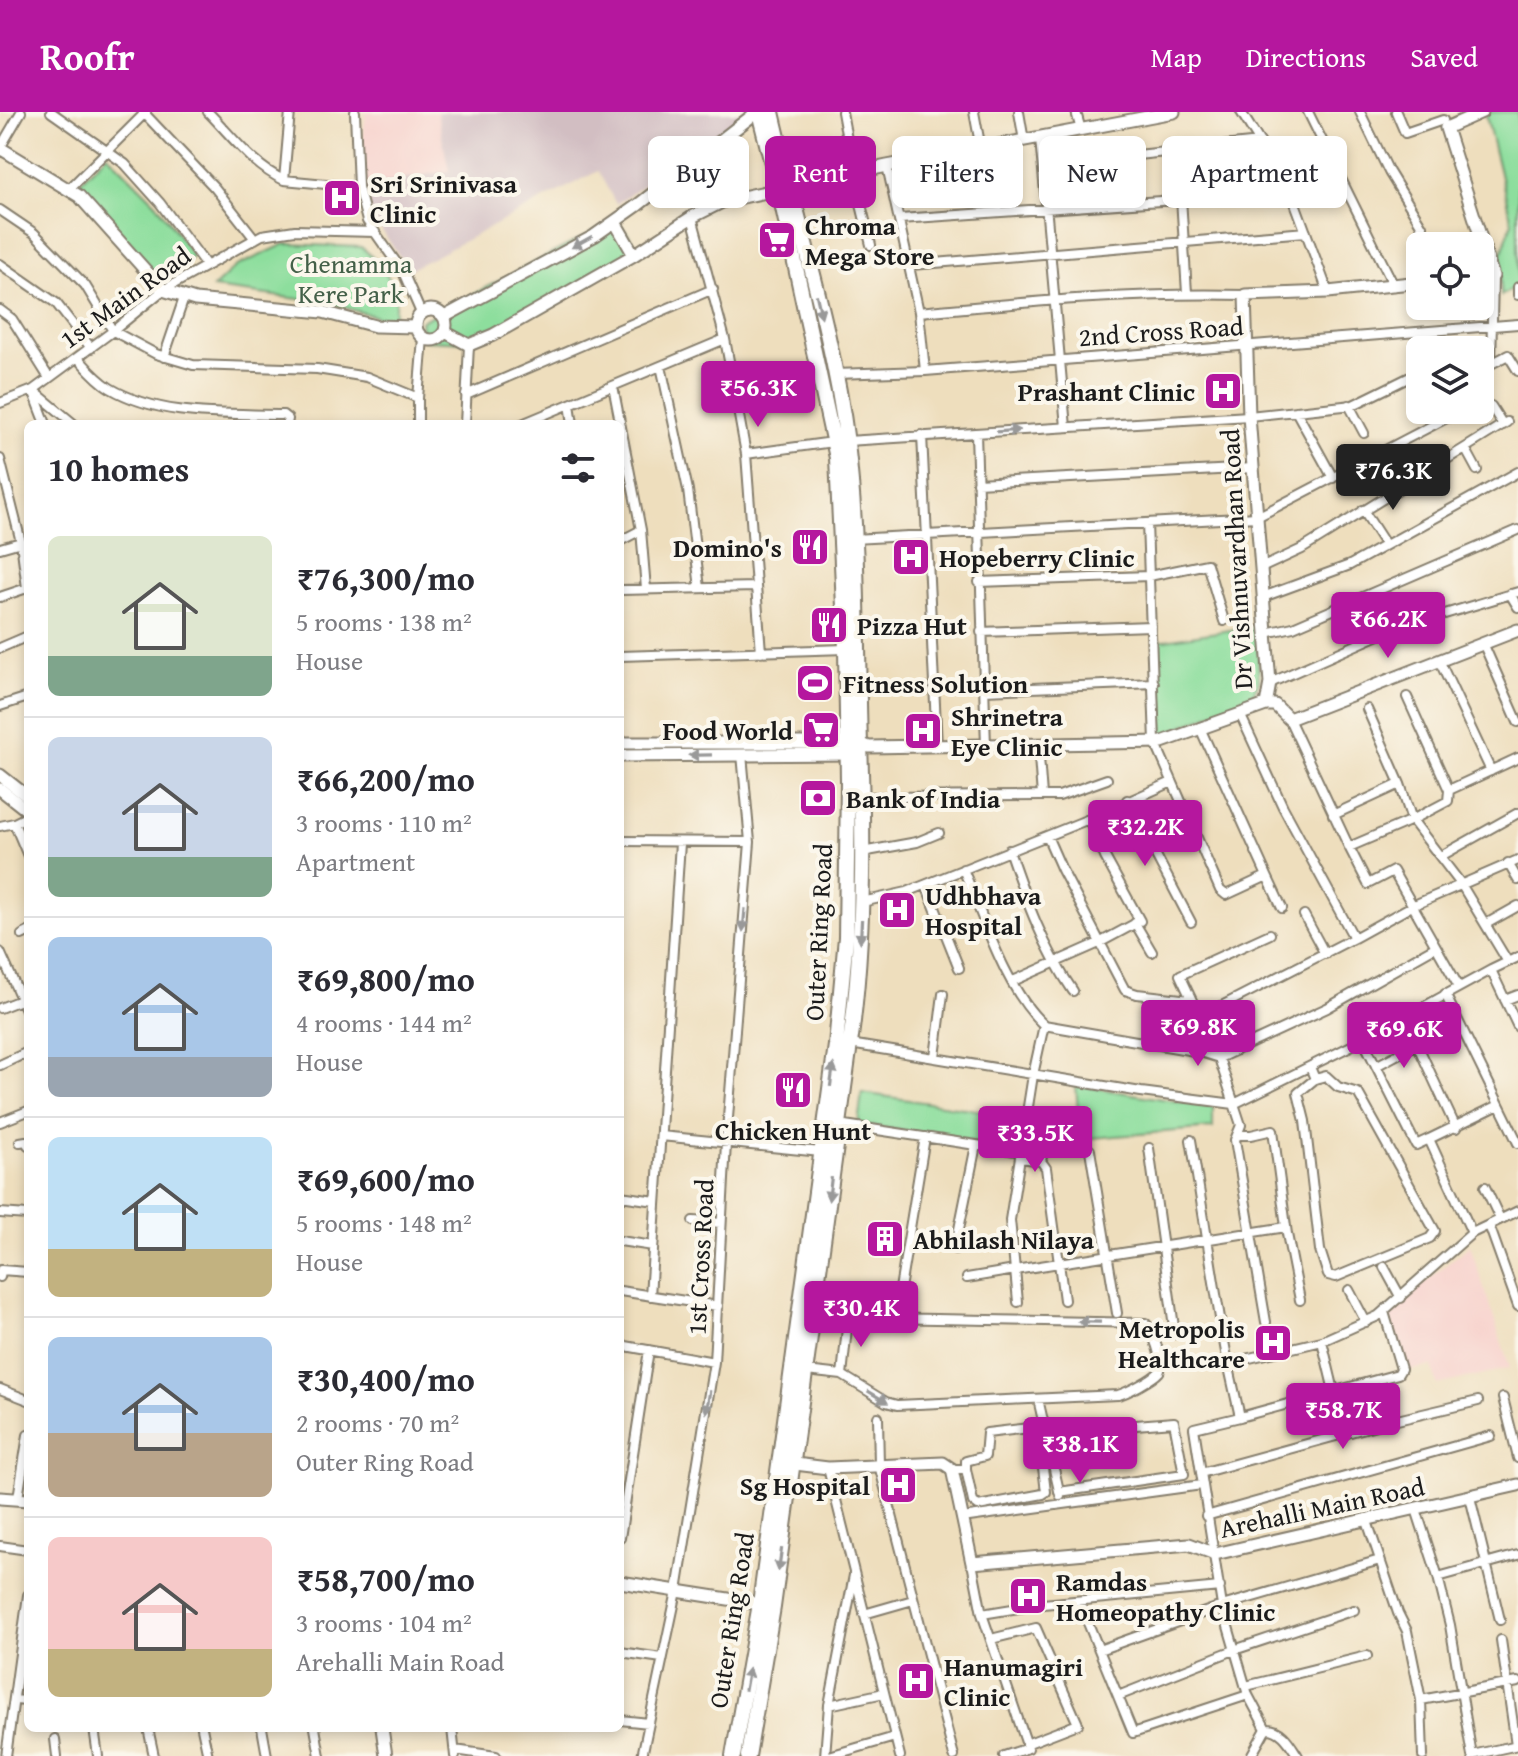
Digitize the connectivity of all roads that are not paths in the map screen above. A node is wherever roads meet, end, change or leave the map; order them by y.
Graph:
1 (21, 112) edge
2 (51, 112) edge
3 (144, 112) edge
4 (208, 112) edge
5 (355, 112) edge
6 (758, 112) edge
7 (772, 112) edge
8 (842, 112) edge
9 (974, 112) edge
10 (1019, 112) edge
11 (1076, 112) edge
12 (1174, 112) edge
13 (1241, 112) edge
14 (1308, 112) edge
15 (1360, 112) edge
16 (1396, 112) edge
17 (1482, 112) edge
18 (288, 114) edge
19 (1139, 116) edge
20 (1443, 120) edge
21 (1081, 130) junction
22 (767, 136) edge
23 (776, 136) edge
24 (846, 136) edge
25 (979, 136) edge
26 (1050, 136) edge
27 (1256, 136) edge
28 (1039, 138) edge
29 (1024, 141) joint
30 (0, 148) edge
31 (107, 150) junction
32 (892, 165) edge
33 (887, 166) junction
34 (876, 168) edge
35 (284, 180) junction
36 (358, 187) junction
37 (69, 189) junction
38 (765, 192) edge
39 (1162, 200) edge
40 (790, 208) edge
41 (791, 208) edge
42 (862, 208) edge
43 (1182, 208) edge
44 (1297, 208) edge
45 (1047, 209) junction
46 (0, 210) edge
47 (692, 217) junction
48 (900, 219) junction
49 (615, 222) junction
50 (375, 232) junction
51 (1306, 232) junction
52 (1424, 232) edge
53 (1474, 232) edge
54 (255, 239) junction
55 (1186, 244) junction
56 (871, 245) dead end
57 (1051, 253) junction
58 (634, 255) junction
59 (0, 264) edge
60 (206, 265) junction
61 (911, 265) junction
62 (1406, 284) edge
63 (1394, 286) junction
64 (1518, 287) edge
65 (713, 289) junction
66 (163, 290) junction
67 (1328, 292) junction
68 (1187, 293) junction
69 (1245, 295) junction
70 (1518, 295) edge
71 (184, 298) junction
72 (1056, 300) junction
73 (0, 310) edge
74 (919, 312) junction
75 (421, 313) junction
76 (444, 317) junction
77 (1490, 320) edge
78 (1518, 324) edge
79 (416, 327) junction
80 (1491, 327) junction
81 (113, 331) junction
82 (445, 332) junction
83 (1491, 336) edge
84 (423, 338) junction
85 (725, 339) junction
86 (469, 345) junction
87 (1248, 345) junction
88 (91, 348) junction
89 (164, 357) junction
90 (78, 358) junction
91 (1060, 359) junction
92 (1494, 362) edge
93 (661, 366) junction
94 (925, 371) junction
95 (1518, 371) edge
96 (835, 374) junction
97 (49, 378) junction
98 (1406, 379) edge
99 (613, 386) junction
100 (33, 390) junction
101 (466, 395) junction
102 (418, 398) junction
103 (0, 403) edge
104 (570, 404) junction
105 (1349, 405) junction
106 (1494, 410) edge
107 (1296, 411) junction
108 (1249, 416) junction
109 (44, 420) edge
110 (69, 420) edge
111 (288, 420) edge
112 (418, 420) edge
113 (465, 420) edge
114 (532, 420) edge
115 (572, 420) edge
116 (620, 420) edge
117 (1435, 424) edge
118 (1066, 427) junction
119 (976, 433) junction
120 (1364, 433) dead end
121 (922, 435) junction
122 (840, 442) junction
123 (624, 443) edge
124 (1465, 448) junction
125 (746, 454) junction
126 (0, 459) edge
127 (1254, 468) junction
128 (1477, 470) dead end
129 (1518, 472) edge
130 (1333, 478) junction
131 (977, 483) junction
132 (10, 505) junction
133 (0, 507) edge
134 (1363, 510) junction
135 (1257, 517) junction
136 (1147, 523) junction
137 (641, 530) junction
138 (1518, 530) edge
139 (978, 533) junction
140 (926, 537) junction
141 (624, 539) edge
142 (853, 539) junction
143 (21, 542) junction
144 (1385, 544) junction
145 (0, 548) edge
146 (24, 565) edge
147 (1261, 568) junction
148 (1149, 576) junction
149 (979, 582) junction
150 (756, 587) junction
151 (700, 588) junction
152 (24, 589) edge
153 (646, 589) junction
154 (624, 590) edge
155 (1514, 593) edge
156 (0, 597) edge
157 (1263, 597) junction
158 (1518, 607) edge
159 (1224, 621) dead end
160 (1151, 626) junction
161 (1518, 630) edge
162 (981, 632) junction
163 (1266, 633) junction
164 (24, 638) edge
165 (1483, 643) junction
166 (0, 648) edge
167 (846, 649) junction
168 (761, 652) junction
169 (624, 656) edge
170 (1439, 660) junction
171 (1154, 683) junction
172 (1270, 683) junction
173 (984, 690) junction
174 (1407, 697) dead end
175 (24, 698) edge
176 (1266, 705) junction
177 (0, 706) edge
178 (1367, 709) dead end
179 (1240, 714) junction
180 (1289, 719) junction
181 (1518, 722) edge
182 (1200, 728) junction
183 (1155, 742) junction
184 (624, 743) edge
185 (1038, 744) junction
186 (937, 746) junction
187 (986, 746) junction
188 (857, 748) junction
189 (742, 754) junction
190 (624, 756) edge
191 (1518, 758) edge
192 (1491, 771) junction
193 (0, 775) edge
194 (1107, 779) dead end
195 (1172, 782) junction
196 (1400, 784) junction
197 (0, 789) edge
198 (1449, 790) junction
199 (24, 794) edge
200 (1042, 796) junction
201 (862, 797) junction
202 (1127, 800) junction
203 (24, 810) edge
204 (1518, 813) edge
205 (1333, 815) junction
206 (24, 817) edge
207 (1089, 819) junction
208 (1412, 820) junction
209 (14, 823) junction
210 (0, 826) edge
211 (939, 833) dead end
212 (1047, 836) junction
213 (624, 841) edge
214 (750, 842) junction
215 (680, 843) junction
216 (24, 847) edge
217 (1349, 847) junction
218 (1009, 850) junction
219 (862, 852) junction
220 (1441, 856) junction
221 (1518, 860) edge
222 (1508, 863) junction
223 (963, 869) junction
224 (1267, 876) junction
225 (1518, 880) edge
226 (1461, 884) junction
227 (926, 885) junction
228 (862, 902) junction
229 (1412, 906) junction
230 (1518, 906) edge
231 (1282, 908) dead end
232 (1304, 915) dead end
233 (1191, 922) dead end
234 (1135, 923) junction
235 (1486, 924) junction
236 (1270, 934) dead end
237 (1354, 938) junction
238 (1099, 943) junction
239 (1435, 947) junction
240 (0, 952) edge
241 (1152, 952) dead end
242 (1325, 954) junction
243 (1518, 957) edge
244 (1053, 961) junction
245 (1508, 962) junction
246 (959, 968) dead end
247 (1491, 970) junction
248 (1013, 981) junction
249 (1459, 987) junction
250 (1073, 991) dead end
251 (943, 994) dead end
252 (1445, 994) junction
253 (1518, 995) edge
254 (24, 997) edge
255 (24, 999) edge
256 (1190, 1000) junction
257 (1505, 1000) junction
258 (0, 1008) edge
259 (1198, 1018) junction
260 (1044, 1025) junction
261 (1518, 1027) edge
262 (1363, 1040) junction
263 (850, 1044) junction
264 (24, 1054) edge
265 (935, 1057) junction
266 (1219, 1058) junction
267 (0, 1065) edge
268 (1376, 1066) junction
269 (1310, 1067) junction
270 (1033, 1075) junction
271 (1315, 1079) junction
272 (1234, 1104) junction
273 (1499, 1105) junction
274 (24, 1113) edge
275 (0, 1122) edge
276 (838, 1124) junction
277 (1456, 1128) junction
278 (1047, 1133) dead end
279 (1237, 1135) junction
280 (661, 1136) junction
281 (925, 1137) junction
282 (1429, 1139) junction
283 (1191, 1140) dead end
284 (726, 1143) junction
285 (1518, 1143) edge
286 (976, 1145) junction
287 (1149, 1148) dead end
288 (1090, 1150) dead end
289 (821, 1152) junction
290 (1022, 1155) junction
291 (1041, 1161) junction
292 (1485, 1187) dead end
293 (624, 1197) edge
294 (656, 1201) junction
295 (1518, 1211) edge
296 (0, 1213) edge
297 (24, 1215) edge
298 (1500, 1219) junction
299 (693, 1221) dead end
300 (721, 1223) junction
301 (1489, 1225) junction
302 (1286, 1227) junction
303 (1251, 1232) junction
304 (1472, 1233) junction
305 (1209, 1238) junction
306 (624, 1242) edge
307 (653, 1246) junction
308 (1162, 1246) junction
309 (955, 1249) dead end
310 (1107, 1256) junction
311 (1061, 1264) junction
312 (1384, 1267) dead end
313 (1, 1270) edge
314 (1015, 1270) junction
315 (24, 1272) edge
316 (0, 1277) edge
317 (967, 1278) dead end
318 (1349, 1290) dead end
319 (624, 1292) edge
320 (650, 1296) junction
321 (1401, 1298) junction
322 (1064, 1300) dead end
323 (1300, 1300) dead end
324 (1018, 1302) dead end
325 (718, 1306) junction
326 (1518, 1306) edge
327 (897, 1307) dead end
328 (1384, 1312) junction
329 (1117, 1313) dead end
330 (848, 1319) junction
331 (1266, 1322) dead end
332 (1366, 1322) junction
333 (812, 1324) junction
334 (1175, 1334) dead end
335 (1322, 1341) junction
336 (624, 1346) edge
337 (649, 1350) junction
338 (714, 1362) junction
339 (1228, 1363) junction
340 (806, 1371) junction
341 (842, 1375) junction
342 (0, 1389) edge
343 (1334, 1391) junction
344 (24, 1398) edge
345 (1503, 1398) dead end
346 (1038, 1399) junction
347 (1478, 1401) dead end
348 (878, 1417) dead end
349 (1240, 1417) junction
350 (1110, 1427) dead end
351 (1491, 1436) dead end
352 (1518, 1458) edge
353 (786, 1463) junction
354 (879, 1465) junction
355 (828, 1468) junction
356 (952, 1469) junction
357 (966, 1469) junction
358 (1201, 1473) junction
359 (1202, 1485) junction
360 (1518, 1485) edge
361 (1059, 1492) junction
362 (1470, 1497) junction
363 (0, 1498) edge
364 (1026, 1498) junction
365 (23, 1499) edge
366 (1062, 1504) junction
367 (1027, 1508) junction
368 (1416, 1509) junction
369 (624, 1512) edge
370 (1206, 1516) junction
371 (962, 1518) junction
372 (1367, 1521) junction
373 (0, 1546) edge
374 (24, 1549) edge
375 (1215, 1554) junction
376 (1518, 1555) edge
377 (1380, 1560) junction
378 (1487, 1562) junction
379 (972, 1563) junction
380 (854, 1573) junction
381 (1438, 1577) junction
382 (624, 1583) edge
383 (1220, 1587) junction
384 (677, 1591) junction
385 (913, 1600) junction
386 (1079, 1601) junction
387 (760, 1604) junction
388 (1222, 1606) junction
389 (1354, 1610) dead end
390 (864, 1614) junction
391 (982, 1614) junction
392 (1500, 1620) dead end
393 (24, 1625) edge
394 (991, 1639) junction
395 (1501, 1640) dead end
396 (1099, 1650) junction
397 (1234, 1650) junction
398 (624, 1653) edge
399 (1367, 1656) dead end
400 (662, 1658) junction
401 (1518, 1682) edge
402 (1506, 1683) junction
403 (1247, 1691) junction
404 (884, 1693) junction
405 (1463, 1693) junction
406 (1118, 1696) junction
407 (14, 1700) junction
408 (1421, 1700) junction
409 (24, 1701) edge
410 (829, 1705) junction
411 (624, 1720) edge
412 (649, 1723) junction
413 (1266, 1729) junction
414 (95, 1732) edge
415 (149, 1732) edge
416 (203, 1732) edge
417 (263, 1732) edge
418 (316, 1732) edge
419 (383, 1732) edge
420 (452, 1732) edge
421 (895, 1737) junction
422 (55, 1739) dead end
423 (1026, 1744) junction
424 (1517, 1745) edge
425 (455, 1753) edge
426 (1472, 1755) edge
427 (6, 1756) edge
428 (57, 1756) edge
429 (98, 1756) edge
430 (154, 1756) edge
431 (208, 1756) edge
432 (267, 1756) edge
433 (320, 1756) edge
434 (386, 1756) edge
435 (496, 1756) edge
436 (642, 1756) edge
437 (733, 1756) edge
438 (748, 1756) edge
439 (827, 1756) edge
440 (900, 1756) edge
441 (954, 1756) edge
442 (1004, 1756) edge
443 (1251, 1756) edge
444 (1298, 1756) edge
445 (1423, 1756) edge

1 - 30 street
2 - 31 street
3 - 31 street
3 - 54 street
4 - 35 street
5 - 36 street
6 - 22 highway, Outer Ring Road
6 - 49 street
7 - 23 highway, Outer Ring Road
8 - 24 street
9 - 25 street
10 - 29 street
11 - 21 street
12 - 19 street
13 - 27 street
14 - 63 street
15 - 52 street
16 - 20 street
17 - 20 street
18 - 35 street
19 - 21 street
20 - 53 street
21 - 26 street
28 - 29 street
30 - 37 street
31 - 37 street
31 - 60 street
32 - 33 street
33 - 34 street
33 - 48 street
35 - 36 street
36 - 50 street
37 - 66 street
38 - 47 street
39 - 45 street
40 - 122 highway, Outer Ring Road
41 -> 96 highway, Outer Ring Road
42 - 56 street
43 - 55 street
44 - 51 street
45 - 48 street
45 - 57 street
46 - 81 street
47 - 58 street
47 - 65 street
48 - 61 street
49 - 58 street
49 -> 76 street
50 - 54 street, 1st Main Road
50 - 75 street
51 - 55 street
51 - 67 street
54 - 60 street, 1st Main Road
55 - 57 street
55 - 68 street
57 - 61 street
57 - 72 street
58 - 86 street
59 - 88 street
60 - 66 street, 1st Main Road
61 - 74 street
62 - 63 street
63 - 67 street
64 - 70 street
65 - 85 street
65 - 101 street
66 - 71 street
66 - 81 street, 1st Main Road
67 - 69 street
68 - 69 street
68 - 72 street
69 - 87 street, Dr Vishnuvardhan Road
71 - 79 street
71 - 89 street
72 - 74 street
72 - 91 street
73 - 97 street
74 - 94 street
75 - 76 street
75 - 79 street
76 - 82 street
77 - 80 street
78 - 80 street, 2nd Cross Road
79 - 84 street
80 - 83 street
80 - 87 street, 2nd Cross Road
81 - 88 street, 1st Main Road
81 - 89 street
82 - 84 street
82 - 86 street
84 - 102 street
85 - 93 street
85 - 125 street
86 - 101 street
87 - 91 street, 2nd Cross Road
87 - 108 street, Dr Vishnuvardhan Road
88 - 90 street, 1st Main Road
89 - 102 street
90 - 97 street, 1st Main Road
90 - 111 street
91 - 94 street, 2nd Cross Road
91 - 118 street
92 - 95 street
93 - 99 street
93 - 151 street
94 - 96 street, 2nd Cross Road
96 - 122 highway, Outer Ring Road
97 - 100 street, 1st Main Road
98 - 105 street
99 - 104 street
99 - 116 street
100 - 103 street, 1st Main Road
100 - 109 street
100 - 110 street
101 - 113 street
102 - 112 street
104 - 114 street
104 - 115 street
105 - 107 street
105 - 120 street
106 - 124 street
107 - 108 street
107 - 130 street
108 - 118 street
108 - 127 street, Dr Vishnuvardhan Road
117 - 130 street
119 -> 118 street
119 - 121 street
119 - 131 street
121 - 122 street
121 - 140 street
122 - 125 street
122 - 142 highway, Outer Ring Road
122 - 167 highway, Outer Ring Road
123 - 137 street
124 - 128 street
124 - 134 street
125 - 150 street
126 - 132 street
127 - 131 street
127 - 135 street, Dr Vishnuvardhan Road
129 - 144 street
130 - 135 street
131 - 139 street
132 - 133 street
132 - 143 street
134 - 144 street
134 - 147 street
135 - 136 street
135 - 147 street, Dr Vishnuvardhan Road
136 - 139 street
136 - 148 street
137 - 141 street
137 - 153 street
138 - 163 street
139 - 140 street
139 - 149 street
140 - 142 street
140 - 186 street
142 - 188 highway, Outer Ring Road
143 - 145 street
143 - 146 street
144 - 157 street
147 - 157 street, Dr Vishnuvardhan Road
148 - 149 street
148 - 159 street
148 - 160 street
149 - 162 street
150 - 151 street
150 - 168 street
151 - 153 street
152 - 156 street
153 - 154 street
155 - 158 street
155 - 172 street
157 - 163 street, Dr Vishnuvardhan Road
160 - 162 street
160 - 171 street
161 - 165 street
162 - 173 street
163 - 172 street, Dr Vishnuvardhan Road
164 - 166 street
165 - 170 street
165 - 181 street
167 - 168 street
167 - 188 highway, Outer Ring Road
168 - 169 street
170 - 180 street
170 - 192 street
171 - 173 street
171 - 183 street
172 - 176 street, Dr Vishnuvardhan Road
173 - 187 street
174 - 198 street
175 - 177 street
176 - 179 street, Dr Vishnuvardhan Road
176 - 180 street
178 - 196 street
179 - 182 street, Dr Vishnuvardhan Road
179 - 237 street
180 - 205 street
182 - 183 street, Dr Vishnuvardhan Road
182 - 224 street
183 - 185 street, Dr Vishnuvardhan Road
183 - 195 street
184 - 188 street
185 - 187 street, Dr Vishnuvardhan Road
185 - 200 street
186 - 187 street, Dr Vishnuvardhan Road
186 - 188 street, Dr Vishnuvardhan Road
188 - 189 street
188 - 201 highway, Outer Ring Road
289 -> 188 highway, Outer Ring Road
189 -> 190 street
189 - 214 street, 1st Cross Road
191 - 192 street
192 - 198 street
193 - 199 street
194 - 200 street
195 - 202 street
195 - 224 street
196 - 205 street
196 - 208 street
197 - 203 street
198 - 208 street
200 - 201 street
201 - 219 highway, Outer Ring Road
202 - 207 street
202 - 233 street
204 - 220 street
205 - 217 street
206 - 209 street
207 - 212 street
207 - 234 street
208 - 217 street
208 - 220 street
209 - 210 street
209 - 216 street
211 - 219 street
212 - 218 street
212 - 238 street
213 - 215 street
214 - 215 street
214 -> 284 street, 1st Cross Road
215 - 280 street
217 - 229 street
218 - 223 street
218 - 244 street
219 - 228 highway, Outer Ring Road
220 - 226 street
221 - 222 street
222 - 225 street
222 - 226 street
223 - 227 street
223 - 248 street
224 - 231 street
226 - 229 street
226 - 235 street
227 - 228 street
227 - 246 street
228 -> 263 highway, Outer Ring Road
229 - 237 street
229 - 239 street
230 - 235 street
232 - 242 street
234 - 238 street
234 - 241 street
235 - 245 street
236 - 256 street
237 - 242 street
238 - 244 street
238 - 256 street
239 - 249 street
239 - 266 street
240 - 254 street
242 - 259 street
243 - 245 street
244 - 248 street
244 - 250 street
245 - 247 street
247 - 249 street
247 - 257 street
248 - 260 street
249 - 252 street
251 - 265 street
252 - 262 street
252 - 273 street
253 - 257 street
255 - 258 street
256 - 259 street
257 - 261 street
259 - 266 street
260 - 266 street
260 - 270 street
262 - 268 street
262 - 269 street
263 - 265 street
263 - 276 highway, Outer Ring Road
264 - 267 street
265 - 270 street
266 - 272 street
268 - 277 street
268 - 282 street
269 - 271 street
269 - 272 street
270 - 272 street
270 - 290 street
271 - 271 street
272 - 279 street
273 - 277 street
273 - 285 street
274 - 275 street
276 - 281 street
276 -> 333 highway, Outer Ring Road
277 - 282 street
278 - 291 street
279 - 302 street
279 - 303 street
280 - 284 street
280 - 294 street
281 - 286 street
281 - 327 street
282 - 304 street
283 - 305 street
284 - 289 street
284 - 300 street, 1st Cross Road
286 - 290 street
286 - 309 street
287 - 308 street
288 - 310 street
289 - 353 highway, Outer Ring Road
290 - 291 street
290 - 314 street
291 - 311 street
292 - 298 street
293 - 294 street
294 - 307 street
295 - 298 street
296 - 297 street
298 - 301 street
299 - 300 street
300 - 325 street, 1st Cross Road
301 - 304 street
301 - 326 street
302 - 303 street
302 - 323 street
303 - 305 street
303 - 331 street
304 - 321 street
305 - 308 street
305 - 339 street
306 - 307 street
307 - 320 street
308 - 310 street
308 - 334 street
310 - 311 street
310 - 329 street
311 - 314 street
311 - 322 street
312 - 321 street
313 - 315 street
313 - 316 street
314 - 317 street
314 - 324 street
318 - 332 street
319 - 320 street
320 - 325 street
321 - 328 street
325 - 338 street, 1st Cross Road
328 - 332 street
328 - 343 street
330 - 333 street
330 - 341 street
346 -> 330 street
332 - 335 street
333 - 340 highway, Outer Ring Road
335 - 339 street
335 - 343 street
336 - 337 street
337 - 338 street
337 - 369 street
338 -> 384 street, 1st Cross Road
339 - 349 street
340 - 341 street
340 - 353 highway, Outer Ring Road
341 -> 346 street
342 - 344 street
343 - 349 street
345 - 352 street
346 - 361 street
347 - 358 street
348 - 354 street
349 - 358 street
350 - 361 street
351 - 370 street
353 - 355 street
353 - 387 highway, Outer Ring Road
353 -> 438 highway, Outer Ring Road
354 - 355 street
354 - 356 street
354 - 385 street
355 - 380 street
356 - 357 street
356 - 371 street
357 - 364 street
357 - 364 street
358 - 359 street
359 - 366 street
359 - 370 street
360 - 362 street, Arehalli Main Road
361 - 366 street
362 - 368 street, Arehalli Main Road
362 - 378 street
363 - 365 street
364 - 367 street
366 - 367 street
367 - 371 street
368 - 372 street, Arehalli Main Road
368 - 381 street
370 - 375 street
371 - 379 street
372 - 375 street, Arehalli Main Road
372 - 377 street
373 - 374 street
375 - 379 street, Arehalli Main Road
375 - 383 street
376 - 378 street
377 - 388 street
377 - 408 street
378 - 381 street
378 - 392 street
379 - 391 street
380 - 390 street
380 - 410 street
381 - 405 street
382 - 384 street
383 - 386 street
383 - 388 street
384 - 387 street
384 - 400 street, 1st Cross Road
385 - 390 street
385 - 441 street
386 - 391 street
386 - 396 street
437 -> 387 highway, Outer Ring Road
388 - 396 street
388 - 397 street
389 - 397 street
390 - 404 street
391 - 394 street
393 - 407 street
394 - 423 street
394 - 423 street
395 - 402 street
396 - 406 street
397 - 403 street
397 - 406 street
398 - 400 street
399 - 403 street
400 - 412 street, 1st Cross Road
401 - 402 street
402 - 405 street
402 - 424 street
403 - 406 street
403 - 413 street
404 - 410 street
404 - 421 street
405 - 408 street
405 - 426 street
407 - 409 street
407 - 427 street
408 - 445 street
410 - 439 street
411 - 412 street
412 - 436 street, 1st Cross Road
413 - 443 street
413 - 444 street
414 - 429 street
415 - 430 street
416 - 431 street
417 - 432 street
418 - 433 street
419 - 434 street
420 - 425 street
421 - 439 street
421 - 440 street
422 - 428 street
423 - 442 street
424 - 426 street
425 - 435 street

